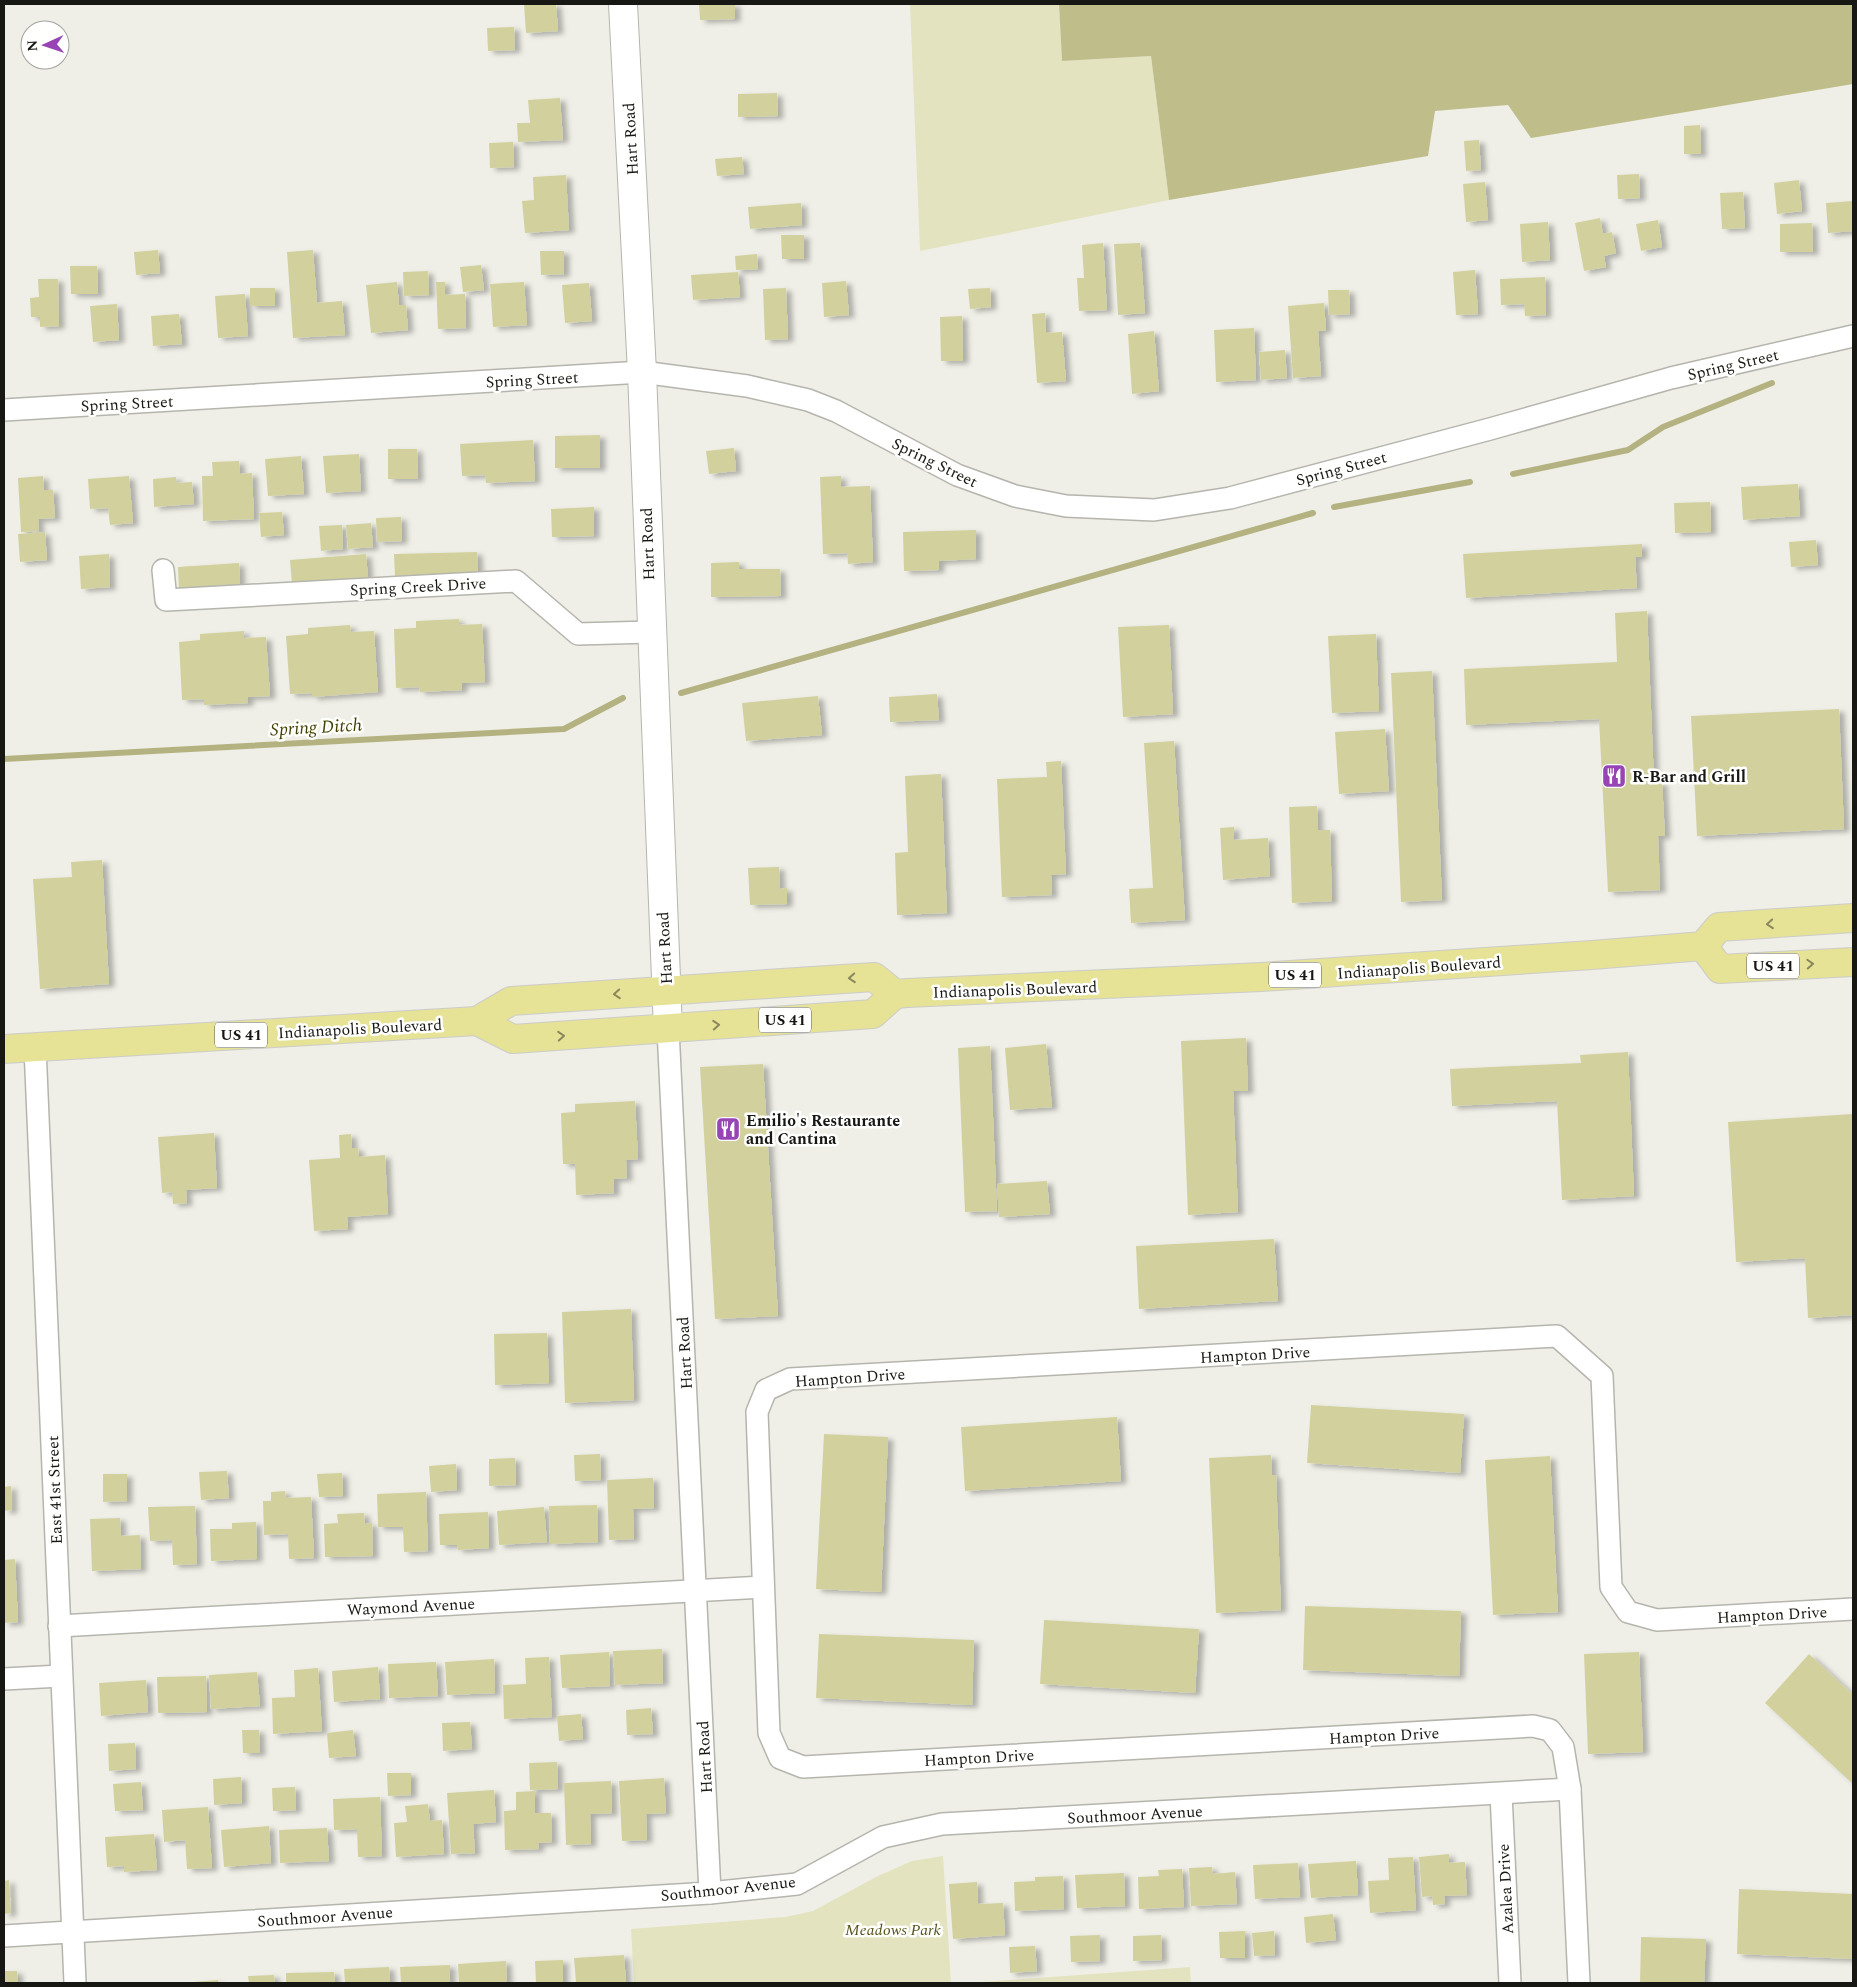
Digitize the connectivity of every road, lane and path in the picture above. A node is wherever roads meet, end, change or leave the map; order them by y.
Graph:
1 (623, 4) edge
2 (1853, 336) edge
3 (642, 372) junction
4 (4, 410) edge
5 (163, 570) dead end
6 (650, 632) junction
7 (1853, 918) edge
8 (1703, 946) junction
9 (1853, 962) edge
10 (666, 990) junction
11 (895, 994) junction
12 (477, 1021) junction
13 (668, 1029) junction
14 (35, 1047) junction
15 (4, 1049) edge
16 (763, 1586) junction
17 (696, 1590) junction
18 (1853, 1609) edge
19 (59, 1626) junction
20 (61, 1676) junction
21 (4, 1679) edge
22 (1570, 1789) junction
23 (1501, 1794) junction
24 (710, 1893) junction
25 (73, 1932) junction
26 (4, 1936) edge
27 (75, 1983) edge
28 (1510, 1983) edge
29 (1579, 1983) edge

1 - 3 street, Hart Road
2 - 3 street, Spring Street
3 - 4 street, Spring Street
3 - 6 street, Hart Road
5 - 6 street, Spring Creek Drive
6 - 10 street, Hart Road
7 -> 8 highway
8 -> 9 highway, US 41
8 - 11 highway, Indianapolis Boulevard / US 41
11 -> 10 highway, Indianapolis Boulevard / US 41
10 -> 12 highway, Indianapolis Boulevard / US 41
10 - 13 street, Hart Road
13 -> 11 highway, Indianapolis Boulevard / US 41
12 -> 13 highway, Indianapolis Boulevard / US 41
12 - 14 highway, Indianapolis Boulevard / US 41
13 - 17 street, Hart Road
14 - 15 highway, Indianapolis Boulevard / US 41
14 - 19 street, East 41st Street
16 - 17 street, Waymond Avenue
16 - 18 street, Hampton Drive
16 - 22 street, Hampton Drive
17 - 19 street, Waymond Avenue
17 - 24 street, Hart Road
19 - 20 street, East 41st Street
20 - 21 street
20 - 25 street, East 41st Street
22 - 23 street
22 - 29 street, Hampton Drive
23 - 24 street, Southmoor Avenue
23 - 28 street, Azalea Drive
24 - 25 street, Southmoor Avenue
25 - 26 street, Southmoor Avenue
25 - 27 street, East 41st Street

